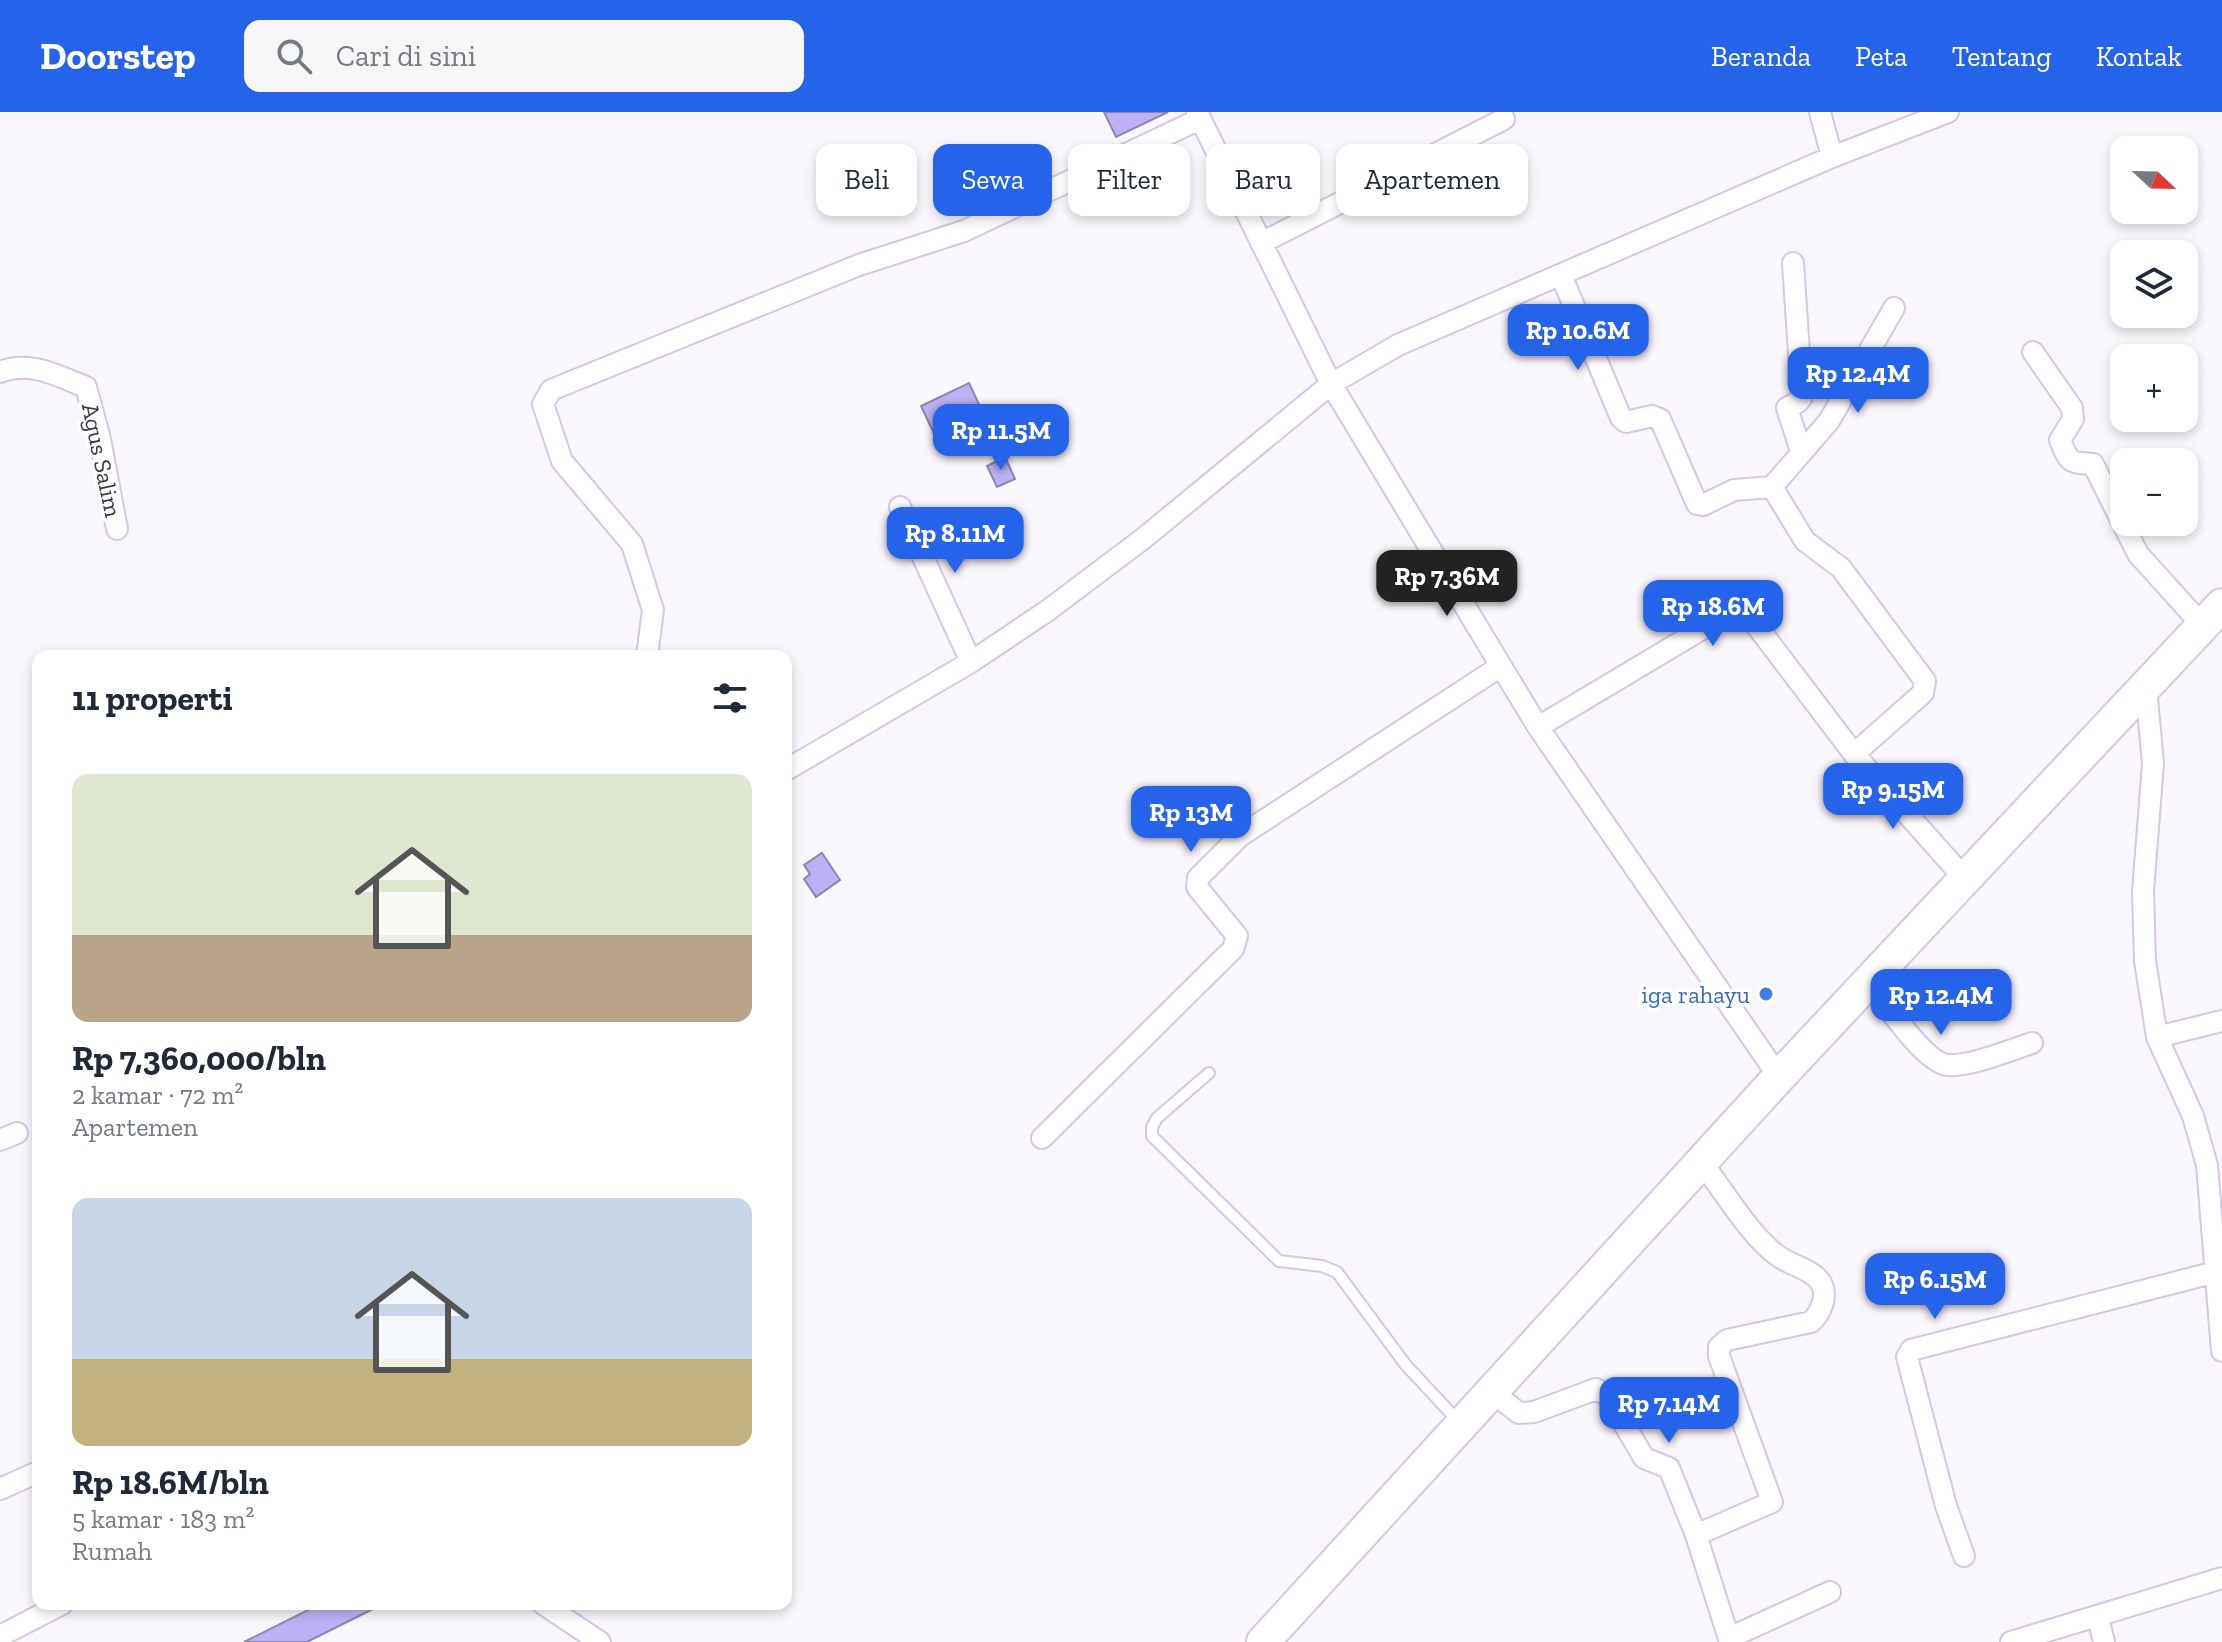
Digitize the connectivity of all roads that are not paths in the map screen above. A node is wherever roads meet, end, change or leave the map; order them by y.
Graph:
1 (1820, 112) edge
2 (1948, 112) edge
3 (1198, 115) edge
4 (1504, 119) dead end
5 (1832, 157) junction
6 (1261, 243) junction
7 (1793, 263) dead end
8 (1561, 275) junction
9 (1894, 308) dead end
10 (2033, 352) dead end
11 (0, 372) edge
12 (1331, 384) junction
13 (1801, 451) junction
14 (1772, 487) junction
15 (900, 507) dead end
16 (117, 529) dead end
17 (2214, 621) edge
18 (648, 650) edge
19 (971, 662) junction
20 (1501, 666) junction
21 (2146, 687) junction
22 (1538, 727) junction
23 (1854, 754) junction
24 (792, 766) edge
25 (1965, 879) junction
26 (1868, 981) junction
27 (2222, 1021) edge
28 (2157, 1037) junction
29 (2032, 1043) dead end
30 (1209, 1073) dead end
31 (1779, 1077) junction
32 (1042, 1138) dead end
33 (1702, 1163) junction
34 (2216, 1272) junction
35 (2222, 1351) edge
36 (1492, 1392) junction
37 (1462, 1425) junction
38 (32, 1475) edge
39 (0, 1489) edge
40 (1696, 1535) junction
41 (1964, 1556) dead end
42 (2222, 1578) edge
43 (1830, 1592) dead end
44 (50, 1610) edge
45 (552, 1610) edge
46 (2098, 1617) junction
47 (0, 1636) edge
48 (1729, 1640) edge
49 (600, 1642) edge
50 (1263, 1642) edge
51 (2011, 1642) edge
52 (2104, 1642) edge

1 - 5 street
2 - 5 street
3 - 6 street
3 - 18 street
4 - 6 street
5 - 8 street
6 - 12 street
7 - 13 street
8 - 12 street
8 - 14 street
9 - 13 street
10 - 17 street
11 - 16 street, Agus Salim
12 - 19 street
12 - 20 street
13 - 14 street
14 - 23 street
15 - 19 street
17 - 21 main road
19 - 24 street
20 - 22 street
20 - 32 street
21 - 25 main road
21 - 28 street
22 - 23 street
22 - 31 street
23 - 25 street
25 - 26 main road
26 - 29 street
26 - 31 main road
27 - 28 street
28 - 34 street
30 - 37 lane
31 - 33 main road
33 - 36 main road
33 - 40 street
34 - 35 street
34 - 41 street
36 - 37 main road
36 - 40 street
37 - 50 main road
38 - 39 street
40 - 48 street
42 - 46 street
43 - 48 street
44 - 47 street
45 - 49 street
46 - 51 street
46 - 52 street

